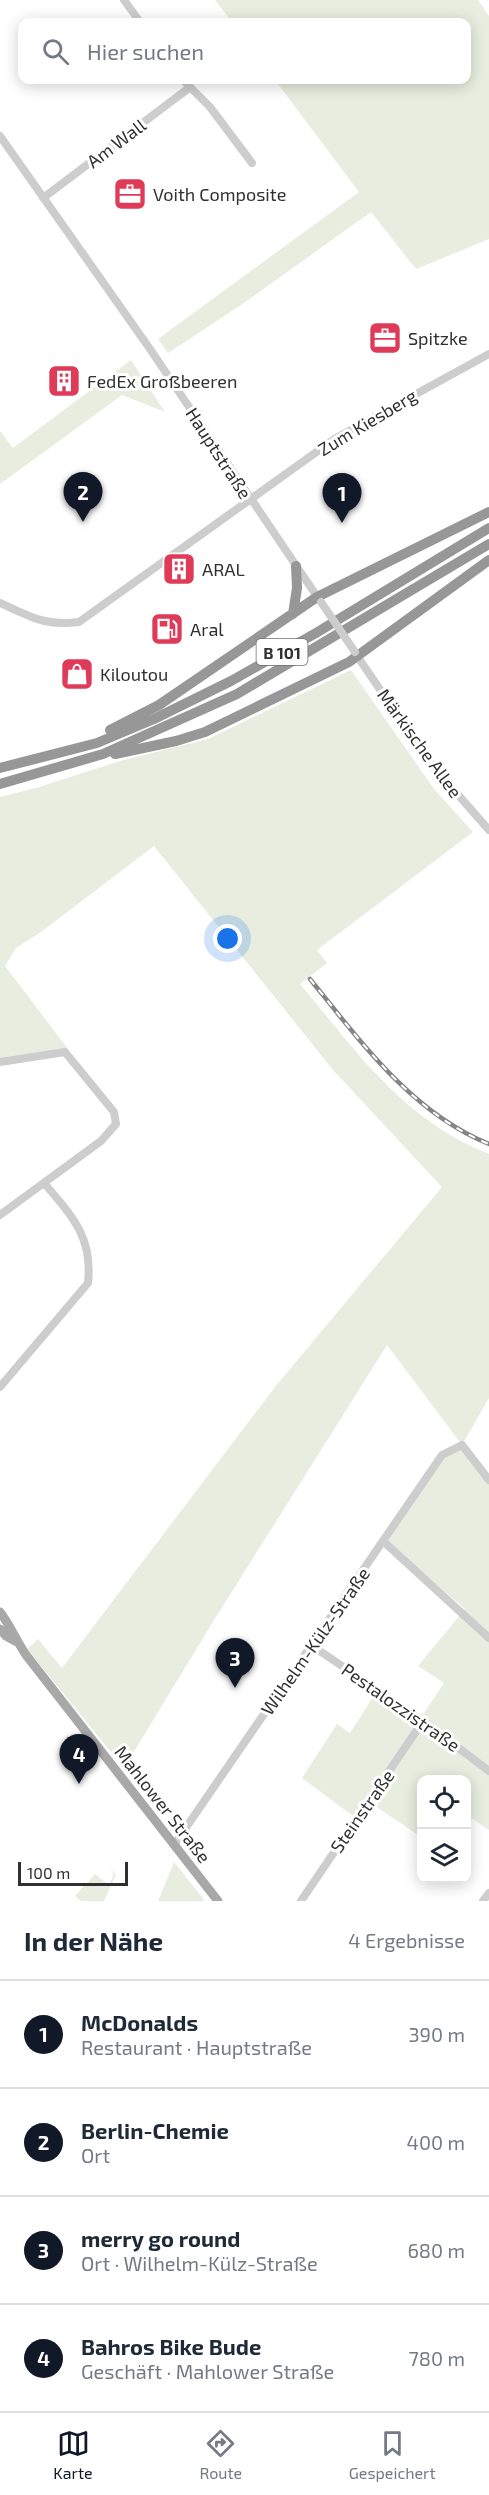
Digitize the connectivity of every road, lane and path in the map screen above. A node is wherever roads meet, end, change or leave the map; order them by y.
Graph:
1 (124, 0) edge
2 (137, 18) edge
3 (186, 84) edge
4 (189, 88) junction
5 (0, 136) edge
6 (252, 164) dead end
7 (43, 198) junction
8 (489, 354) edge
9 (250, 499) junction
10 (489, 512) edge
11 (489, 528) edge
12 (489, 544) edge
13 (489, 560) edge
14 (296, 566) junction
15 (319, 599) junction
16 (0, 603) edge
17 (293, 614) junction
18 (356, 655) junction
19 (63, 752) junction
20 (103, 754) junction
21 (0, 768) edge
22 (0, 784) edge
23 (489, 830) edge
24 (0, 1062) edge
25 (44, 1183) junction
26 (0, 1215) edge
27 (0, 1387) edge
28 (489, 1480) edge
29 (384, 1542) junction
30 (0, 1612) edge
31 (0, 1629) edge
32 (489, 1638) edge
33 (17, 1642) junction
34 (311, 1644) junction
35 (423, 1721) junction
36 (489, 1771) edge
37 (174, 1845) junction
38 (489, 1893) edge
39 (218, 1901) edge
40 (301, 1901) edge
41 (483, 1901) edge

1 - 2 street
3 - 4 street
4 - 6 street
4 - 7 street, Am Wall
5 - 7 street, Hauptstraße
7 - 9 street, Hauptstraße
8 - 9 street, Zum Kiesberg
9 - 14 street, Hauptstraße
9 - 16 street, Zum Kiesberg
10 - 15 highway
11 - 19 highway, B 101
12 - 20 highway, B 101
13 - 18 highway
14 - 15 street, Hauptstraße
14 - 17 highway
15 - 17 highway
15 - 18 street, Hauptstraße, bridge
17 - 19 highway
18 - 20 highway
18 - 23 street, Märkische Allee
19 - 21 highway, B 101
20 - 22 highway, B 101
24 - 25 street
25 - 26 street
25 - 27 street
28 - 29 street, Wilhelm-Külz-Straße
29 - 32 street
29 - 34 street, Wilhelm-Külz-Straße
30 - 33 main road, Mahlower Straße
31 - 33 main road, Mahlower Straße
33 - 37 main road, Mahlower Straße
34 - 35 street, Pestalozzistraße
34 - 37 street, Wilhelm-Külz-Straße
35 - 36 street, Pestalozzistraße
35 - 40 street, Steinstraße
37 - 39 main road, Mahlower Straße
38 - 41 street

